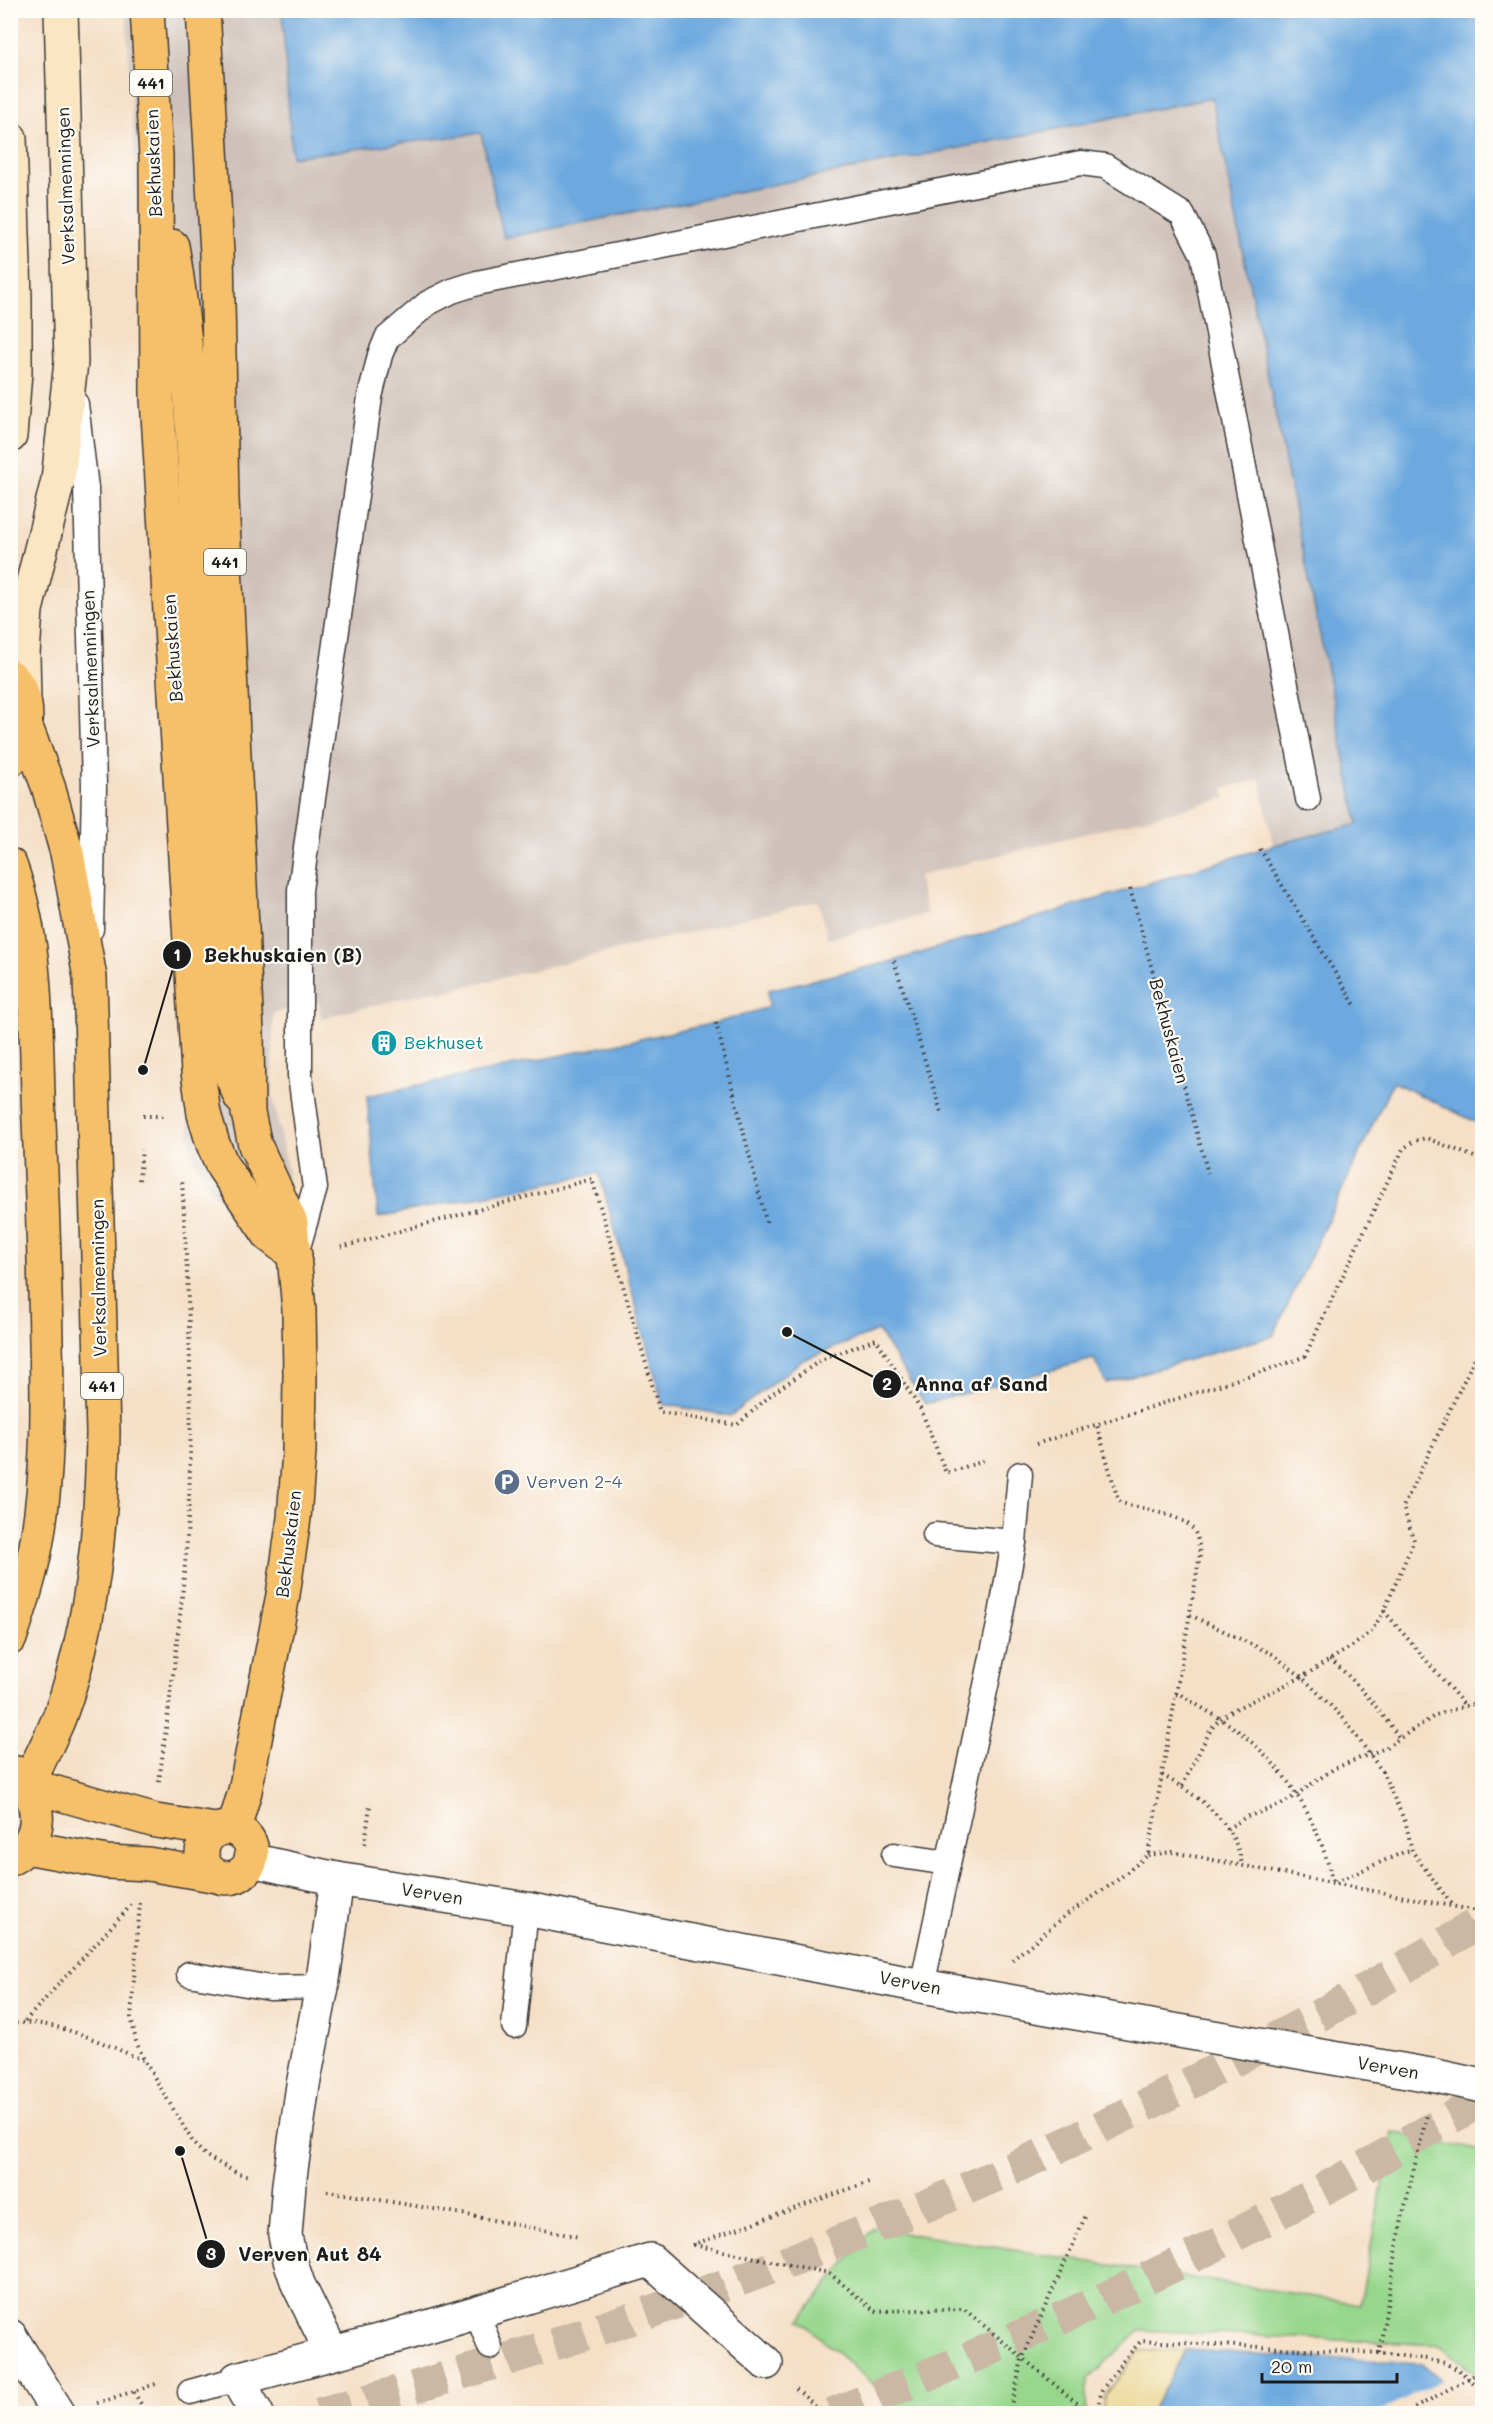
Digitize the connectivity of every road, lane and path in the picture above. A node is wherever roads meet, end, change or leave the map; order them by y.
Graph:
1 (61, 10) edge
2 (147, 10) edge
3 (203, 10) edge
4 (10, 138) edge
5 (156, 156) junction
6 (13, 300) edge
7 (71, 362) junction
8 (10, 436) edge
9 (20, 701) edge
10 (10, 760) edge
11 (1308, 799) dead end
12 (1260, 849) dead end
13 (10, 865) edge
14 (1130, 889) dead end
15 (894, 961) dead end
16 (90, 977) junction
17 (1356, 1007) dead end
18 (716, 1023) dead end
19 (248, 1113) junction
20 (168, 1115) dead end
21 (942, 1115) dead end
22 (143, 1116) dead end
23 (1482, 1160) edge
24 (1208, 1173) dead end
25 (767, 1225) dead end
26 (341, 1246) dead end
27 (295, 1255) junction
28 (1482, 1343) edge
29 (1097, 1425) junction
30 (1013, 1451) junction
31 (1020, 1474) joint
32 (935, 1534) dead end
33 (1014, 1542) junction
34 (1384, 1611) junction
35 (1190, 1615) junction
36 (10, 1638) edge
37 (1330, 1659) junction
38 (1302, 1677) junction
39 (1176, 1694) junction
40 (1482, 1701) edge
41 (1466, 1707) junction
42 (1220, 1719) junction
43 (1400, 1739) junction
44 (1370, 1754) junction
45 (1162, 1774) junction
46 (19, 1777) edge
47 (1182, 1786) junction
48 (1298, 1794) junction
49 (370, 1804) dead end
50 (225, 1829) junction
51 (1227, 1829) junction
52 (365, 1844) dead end
53 (1412, 1851) junction
54 (18, 1853) edge
55 (894, 1855) dead end
56 (1148, 1855) junction
57 (251, 1860) junction
58 (948, 1863) junction
59 (1242, 1865) junction
60 (212, 1875) junction
61 (337, 1879) junction
62 (1333, 1882) junction
63 (142, 1893) dead end
64 (1452, 1905) junction
65 (526, 1909) junction
66 (1482, 1912) edge
67 (1006, 1964) dead end
68 (189, 1974) dead end
69 (922, 1986) junction
70 (322, 1987) junction
71 (25, 2021) junction
72 (10, 2024) edge
73 (514, 2026) dead end
74 (144, 2060) dead end
75 (1436, 2076) junction
76 (1482, 2086) edge
77 (869, 2182) dead end
78 (1086, 2216) dead end
79 (694, 2245) junction
80 (650, 2260) junction
81 (477, 2313) junction
82 (10, 2336) edge
83 (490, 2347) dead end
84 (332, 2353) junction
85 (1379, 2353) junction
86 (1022, 2359) junction
87 (766, 2363) dead end
88 (1482, 2371) edge
89 (237, 2379) junction
90 (158, 2384) dead end
91 (1482, 2390) edge
92 (134, 2391) junction
93 (190, 2392) dead end
94 (74, 2410) edge
95 (147, 2414) edge
96 (256, 2414) edge
97 (1010, 2414) edge
98 (1090, 2414) edge
99 (1096, 2414) edge
100 (1404, 2414) edge

1 - 7 main road, Verksalmenningen
2 - 5 main road, Bekhuskaien / 441
3 - 19 main road, Bekhuskaien / 441
4 - 6 main road
5 - 19 main road
5 - 27 main road, Bekhuskaien / 441
6 - 8 main road
7 - 9 main road, Verksalmenningen
7 - 16 lane, Verksalmenningen
9 - 10 main road
9 - 16 main road, Verksalmenningen / 441
11 - 27 lane, Bekhuskaien
12 - 17 path
13 - 36 main road
14 - 24 path, Bekhuskaien
15 - 21 path
16 - 46 main road, Verksalmenningen / 441
18 - 25 path
19 - 27 main road, Bekhuskaien / 441
20 - 22 path
23 - 29 path
26 - 30 path
27 - 50 main road, Bekhuskaien / 441
28 - 34 path
29 - 30 path
29 - 35 path
30 - 31 path
31 - 33 lane
32 - 33 lane
33 - 58 lane
34 - 37 path
34 - 41 path
35 - 38 path
35 - 39 path
37 - 38 path
37 - 43 path
38 - 42 path
38 - 44 path
39 - 42 path
39 - 45 path
40 - 41 path
41 - 43 path
42 - 47 path
42 - 48 path
43 - 44 path
44 - 48 path
44 - 53 path
45 - 47 path
45 - 56 path
46 - 50 main road
46 - 54 main road
47 - 51 path
48 - 51 path
48 - 62 path
49 - 52 path
50 - 57 main road
50 - 60 main road
51 - 59 path
53 - 62 path
53 - 64 path
54 - 60 main road
55 - 58 lane
56 - 59 path
56 - 67 path
57 - 60 main road
57 - 61 street, Verven
58 - 69 lane
59 - 62 path
61 - 65 street, Verven
61 - 70 street
62 - 64 path
63 - 71 path
64 - 66 path
65 - 69 street, Verven
65 - 73 lane
68 - 70 lane
69 - 75 street, Verven
70 - 84 street
71 - 72 path
71 - 74 path
75 - 76 street, Verven
75 - 85 path
77 - 79 path
78 - 86 path
79 - 80 path
79 - 86 path
80 - 81 street
80 - 87 street
81 - 83 lane
81 - 84 street
82 - 94 street
84 - 89 street
85 - 91 path
85 - 99 path
86 - 97 path
86 - 98 path
88 - 100 path, bridge
89 - 93 lane
89 - 96 street
90 - 92 path
92 - 94 path
92 - 95 path

